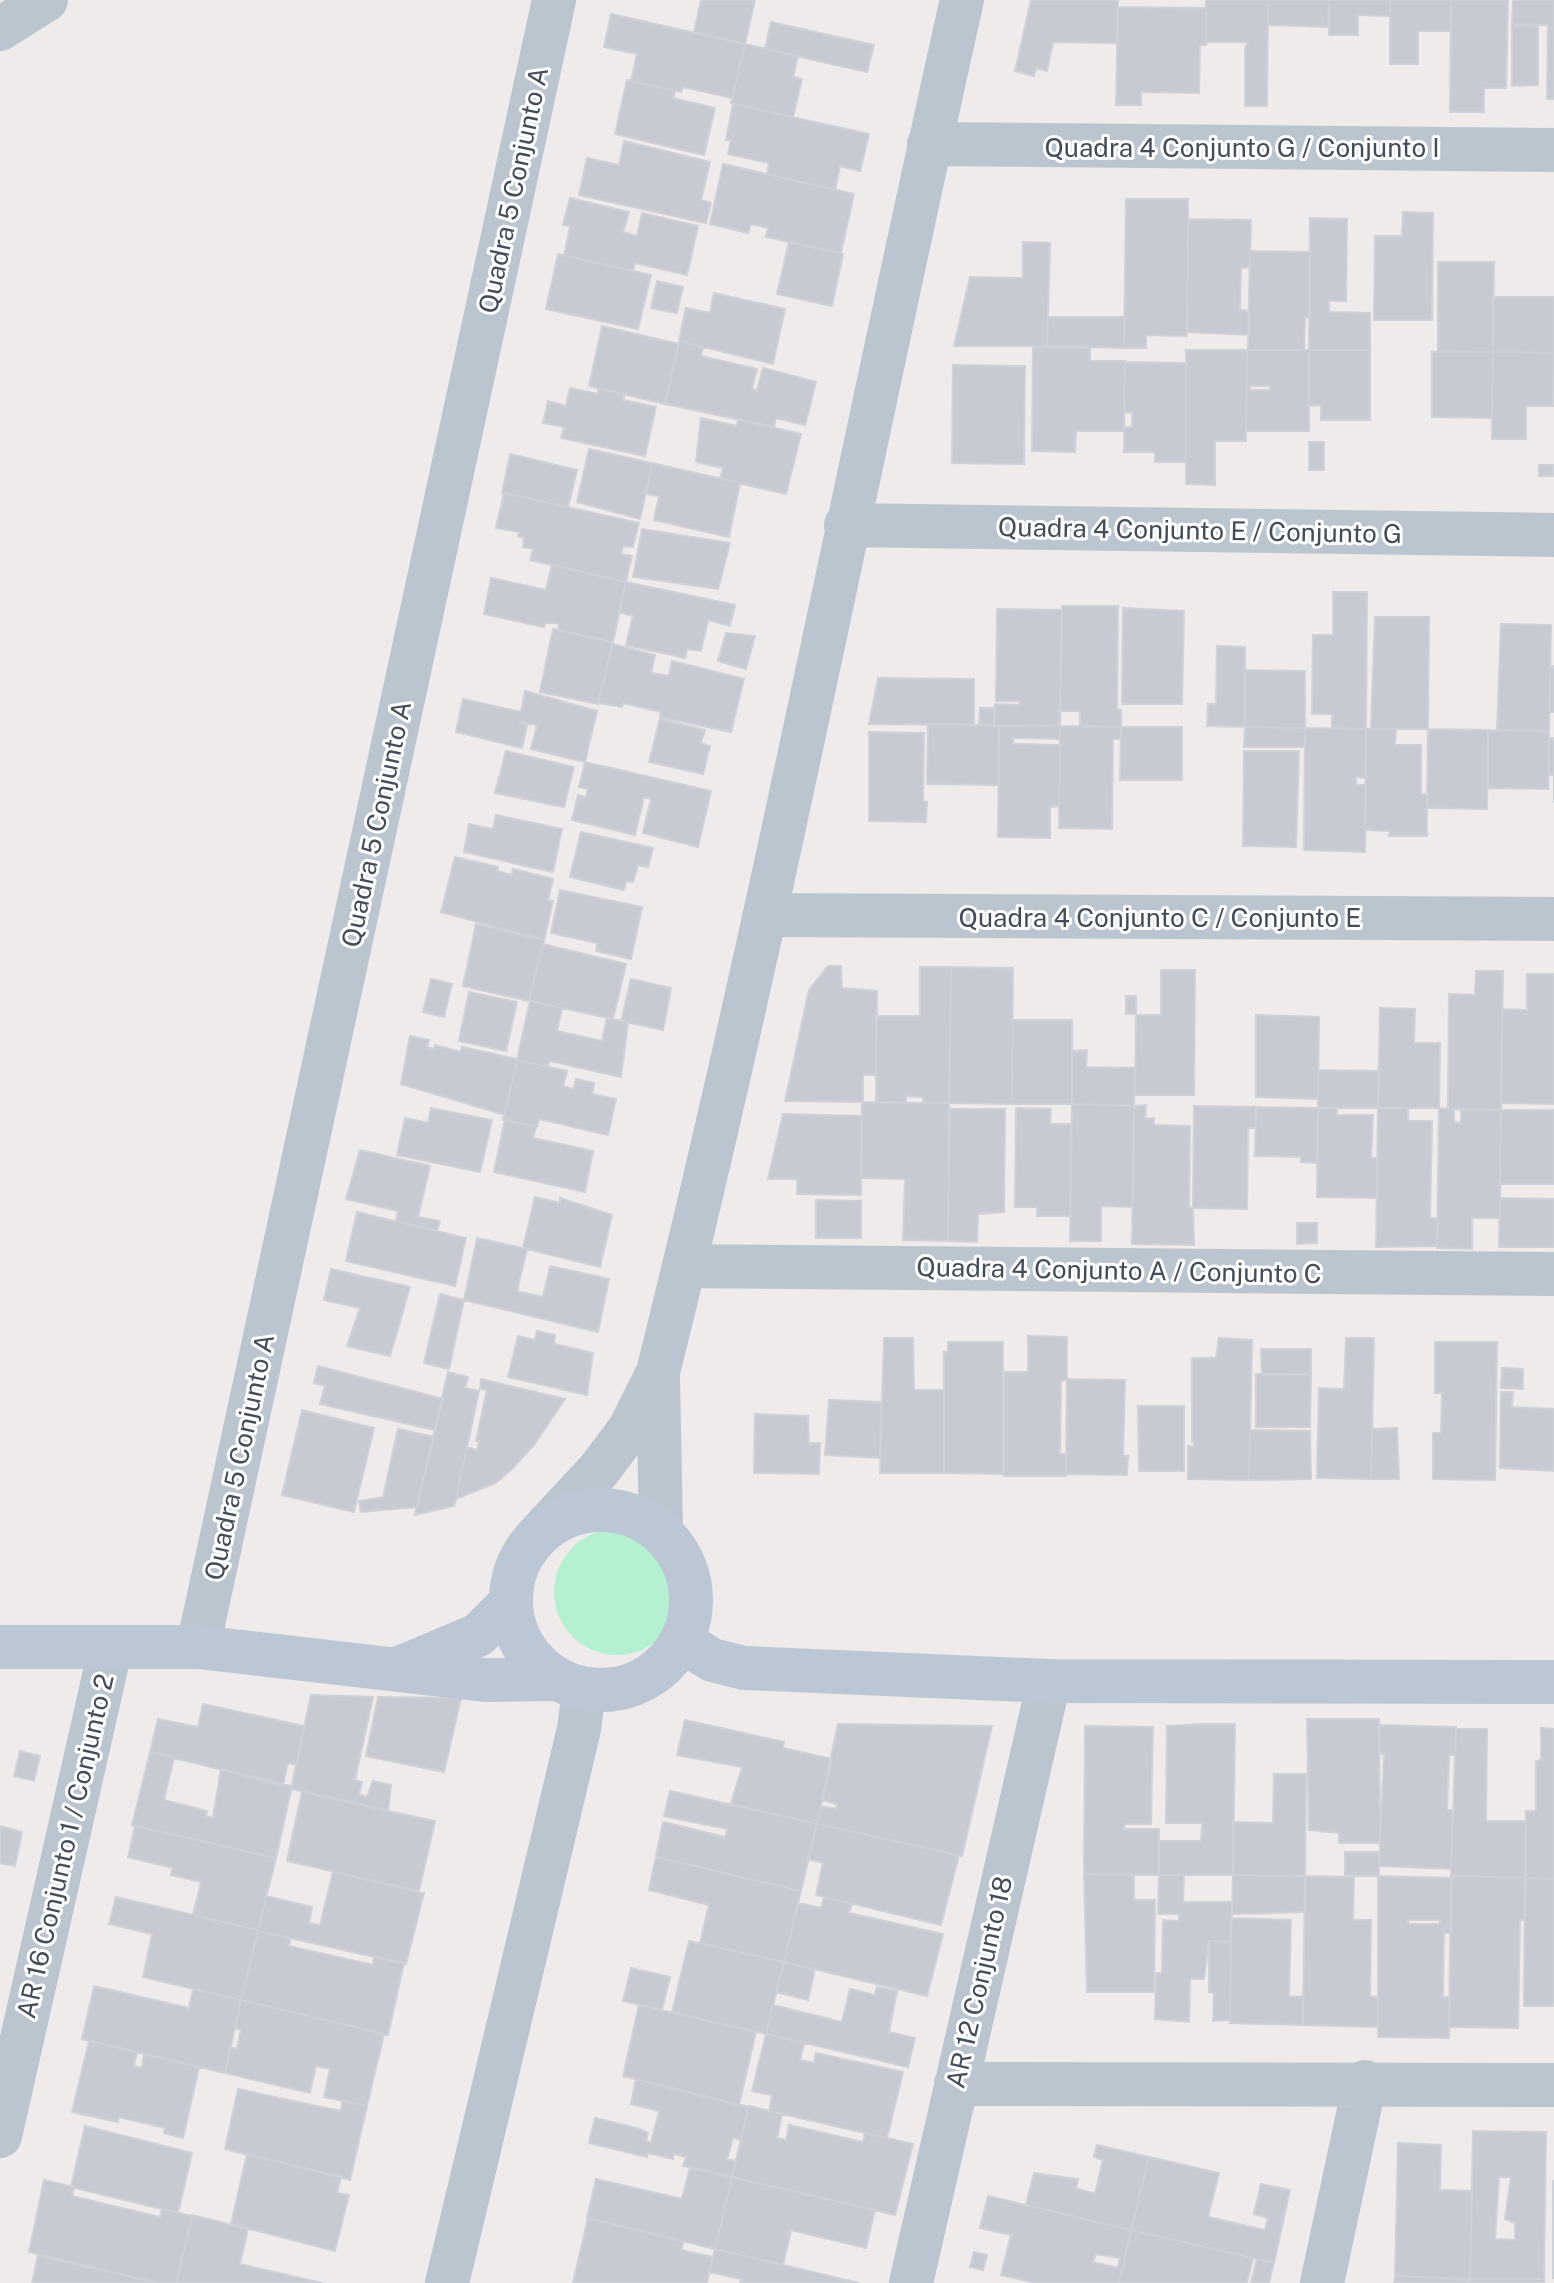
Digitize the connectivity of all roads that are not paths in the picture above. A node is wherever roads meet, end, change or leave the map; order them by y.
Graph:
1 (46, 0) edge
2 (554, 0) edge
3 (962, 0) edge
4 (0, 29) edge
5 (929, 144) junction
6 (1554, 150) edge
7 (846, 525) junction
8 (1554, 535) edge
9 (766, 915) junction
10 (1554, 919) edge
11 (685, 1266) junction
12 (1554, 1274) edge
13 (658, 1372) junction
14 (541, 1532) junction
15 (661, 1532) junction
16 (510, 1603) junction
17 (682, 1641) junction
18 (0, 1647) edge
19 (198, 1647) junction
20 (110, 1650) junction
21 (400, 1667) junction
22 (1049, 1681) junction
23 (1554, 1682) edge
24 (569, 1684) junction
25 (1365, 2082) junction
26 (956, 2084) junction
27 (1554, 2085) edge
28 (0, 2136) edge
29 (447, 2283) edge
30 (911, 2283) edge
31 (1322, 2283) edge

1 - 4 street
2 - 19 street, Quadra 5 Conjunto A
3 - 5 street
5 - 6 street, Quadra 4 Conjunto G / Conjunto I
5 - 7 street
7 - 8 street, Quadra 4 Conjunto E / Conjunto G
7 - 9 street
9 - 10 street, Quadra 4 Conjunto C / Conjunto E
9 - 11 street
11 - 12 street, Quadra 4 Conjunto A / Conjunto C
11 - 13 street
13 - 14 street
13 - 15 street
14 - 15 street
14 - 16 street
15 - 17 street
16 - 21 street
16 - 24 street
17 - 22 street
17 - 24 street
18 - 20 street
19 - 20 street
19 - 21 street
20 - 28 street, AR 16 Conjunto 1 / Conjunto 2
21 - 24 street
22 - 23 street
22 - 26 street, AR 12 Conjunto 18
24 - 29 street
25 - 26 street
25 - 27 street
25 - 31 street
26 - 30 street, AR 12 Conjunto 18

